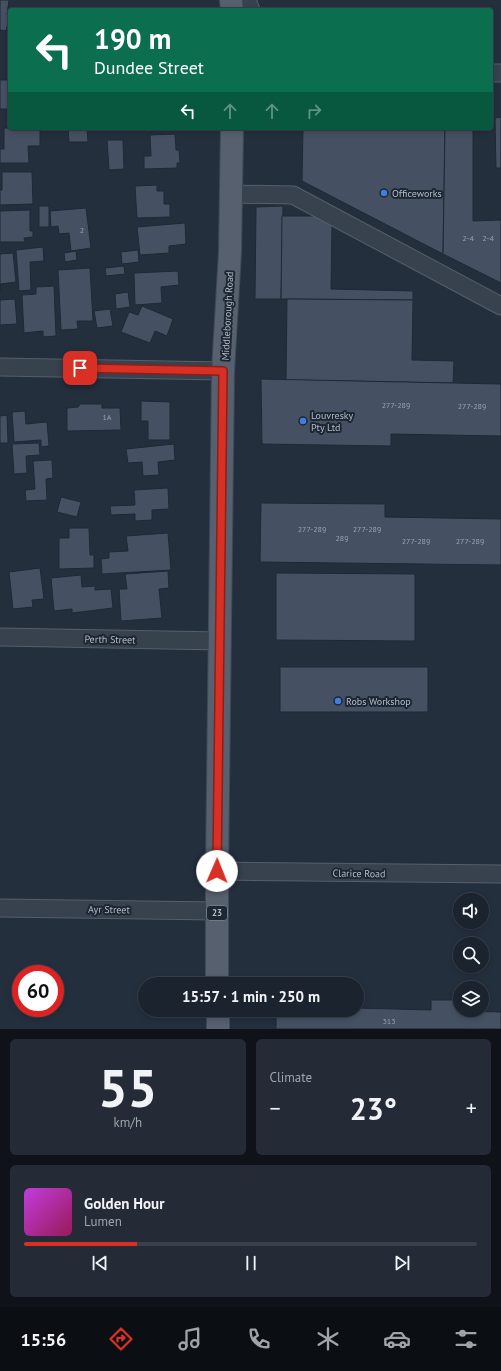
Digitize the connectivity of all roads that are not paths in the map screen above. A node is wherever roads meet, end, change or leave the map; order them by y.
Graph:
1 (232, 130) edge
2 (231, 194) junction
3 (501, 306) edge
4 (0, 367) edge
5 (223, 371) junction
6 (0, 637) edge
7 (221, 640) junction
8 (217, 871) junction
9 (501, 874) edge
10 (0, 908) edge
11 (217, 911) junction
12 (217, 977) edge
13 (218, 1017) edge
14 (218, 1029) edge

1 - 2 main road, Middleborough Road / 23
2 - 3 street
2 - 5 main road, Middleborough Road / 23
4 - 5 street
5 - 7 main road, Middleborough Road / 23
6 - 7 street, Perth Street
7 - 8 main road, Middleborough Road / 23
8 - 9 street, Clarice Road
8 - 11 main road, Middleborough Road / 23
10 - 11 street, Ayr Street
11 - 12 main road, Middleborough Road / 23
13 - 14 main road

